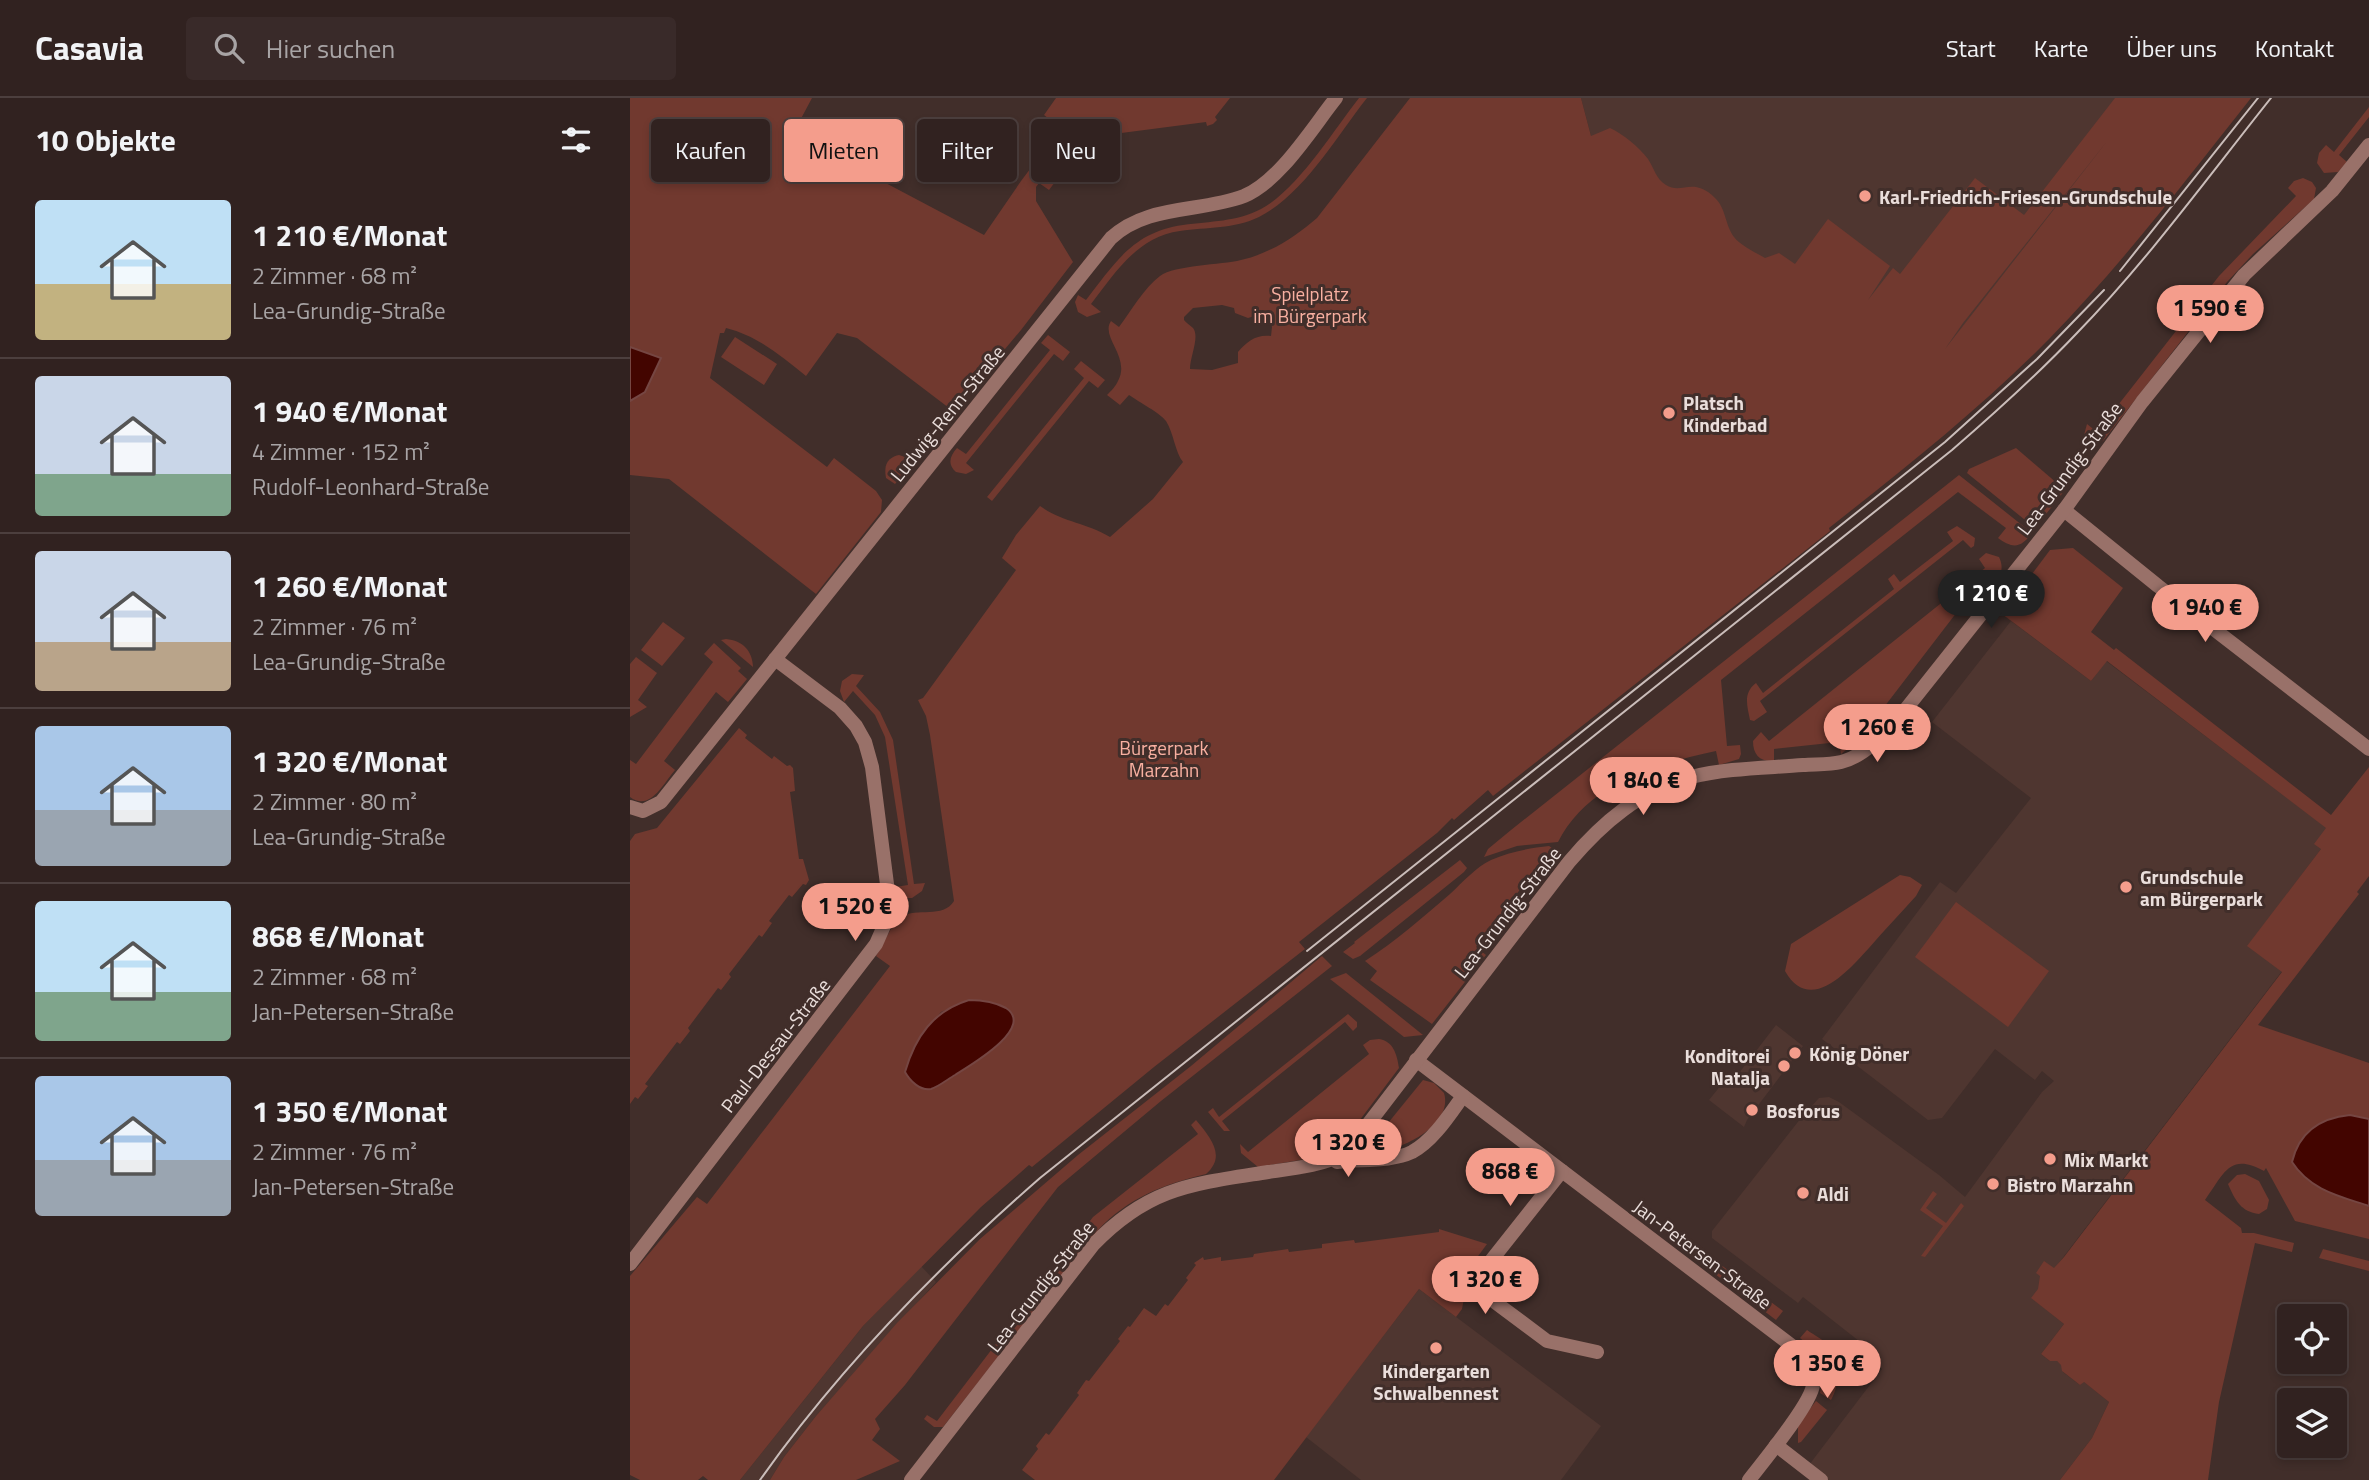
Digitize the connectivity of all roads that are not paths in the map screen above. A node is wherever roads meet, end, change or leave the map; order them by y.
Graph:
1 (1336, 98) edge
2 (2369, 145) edge
3 (2064, 510) junction
4 (775, 659) junction
5 (2369, 749) edge
6 (630, 807) edge
7 (1416, 1060) junction
8 (1463, 1096) junction
9 (1324, 1164) junction
10 (1562, 1171) junction
11 (630, 1264) edge
12 (1597, 1352) dead end
13 (1776, 1446) junction
14 (912, 1480) edge
15 (1749, 1480) edge
16 (1821, 1480) edge

1 - 4 street, Ludwig-Renn-Straße
2 - 3 street, Lea-Grundig-Straße
3 - 5 street
3 - 7 street, Lea-Grundig-Straße
4 - 6 street, Ludwig-Renn-Straße
4 - 11 street, Paul-Dessau-Straße
7 - 8 street, Jan-Petersen-Straße
7 - 9 street, Lea-Grundig-Straße
8 - 9 street, Lea-Grundig-Straße
8 - 10 street, Jan-Petersen-Straße
9 - 14 street, Lea-Grundig-Straße
10 - 12 street
10 - 13 street, Jan-Petersen-Straße
13 - 15 street, Jan-Petersen-Straße
13 - 16 street

